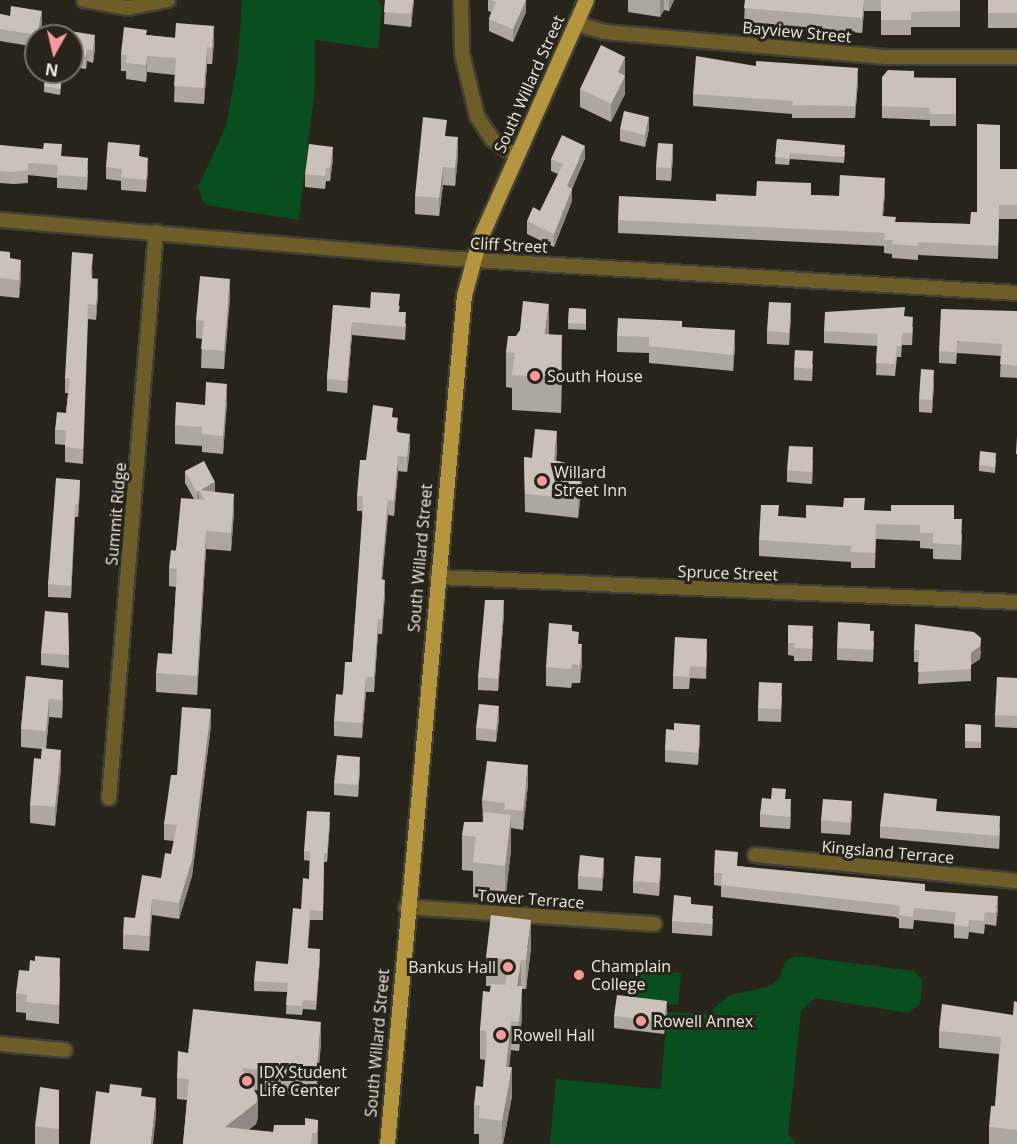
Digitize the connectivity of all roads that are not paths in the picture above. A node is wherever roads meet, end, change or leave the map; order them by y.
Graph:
1 (84, 0) edge
2 (168, 0) edge
3 (461, 0) edge
4 (586, 0) edge
5 (575, 23) junction
6 (1017, 57) edge
7 (516, 156) junction
8 (0, 219) edge
9 (156, 232) junction
10 (472, 260) junction
11 (1017, 293) edge
12 (437, 577) junction
13 (1017, 602) edge
14 (109, 798) dead end
15 (755, 855) dead end
16 (1017, 880) edge
17 (406, 907) junction
18 (654, 924) dead end
19 (0, 1044) edge
20 (65, 1050) dead end
21 (387, 1144) edge

1 - 2 street
3 - 7 street
4 - 5 main road, South Willard Street
5 - 6 street, Bayview Street
5 - 7 main road, South Willard Street
7 - 10 main road, South Willard Street
8 - 9 street, Cliff Street
9 - 10 street, Cliff Street
9 - 14 street, Summit Ridge
10 - 11 street, Cliff Street
10 - 12 main road, South Willard Street
12 - 13 street, Spruce Street
12 - 17 main road, South Willard Street
15 - 16 street, Kingsland Terrace
17 - 18 street, Tower Terrace
17 - 21 main road, South Willard Street
19 - 20 street

